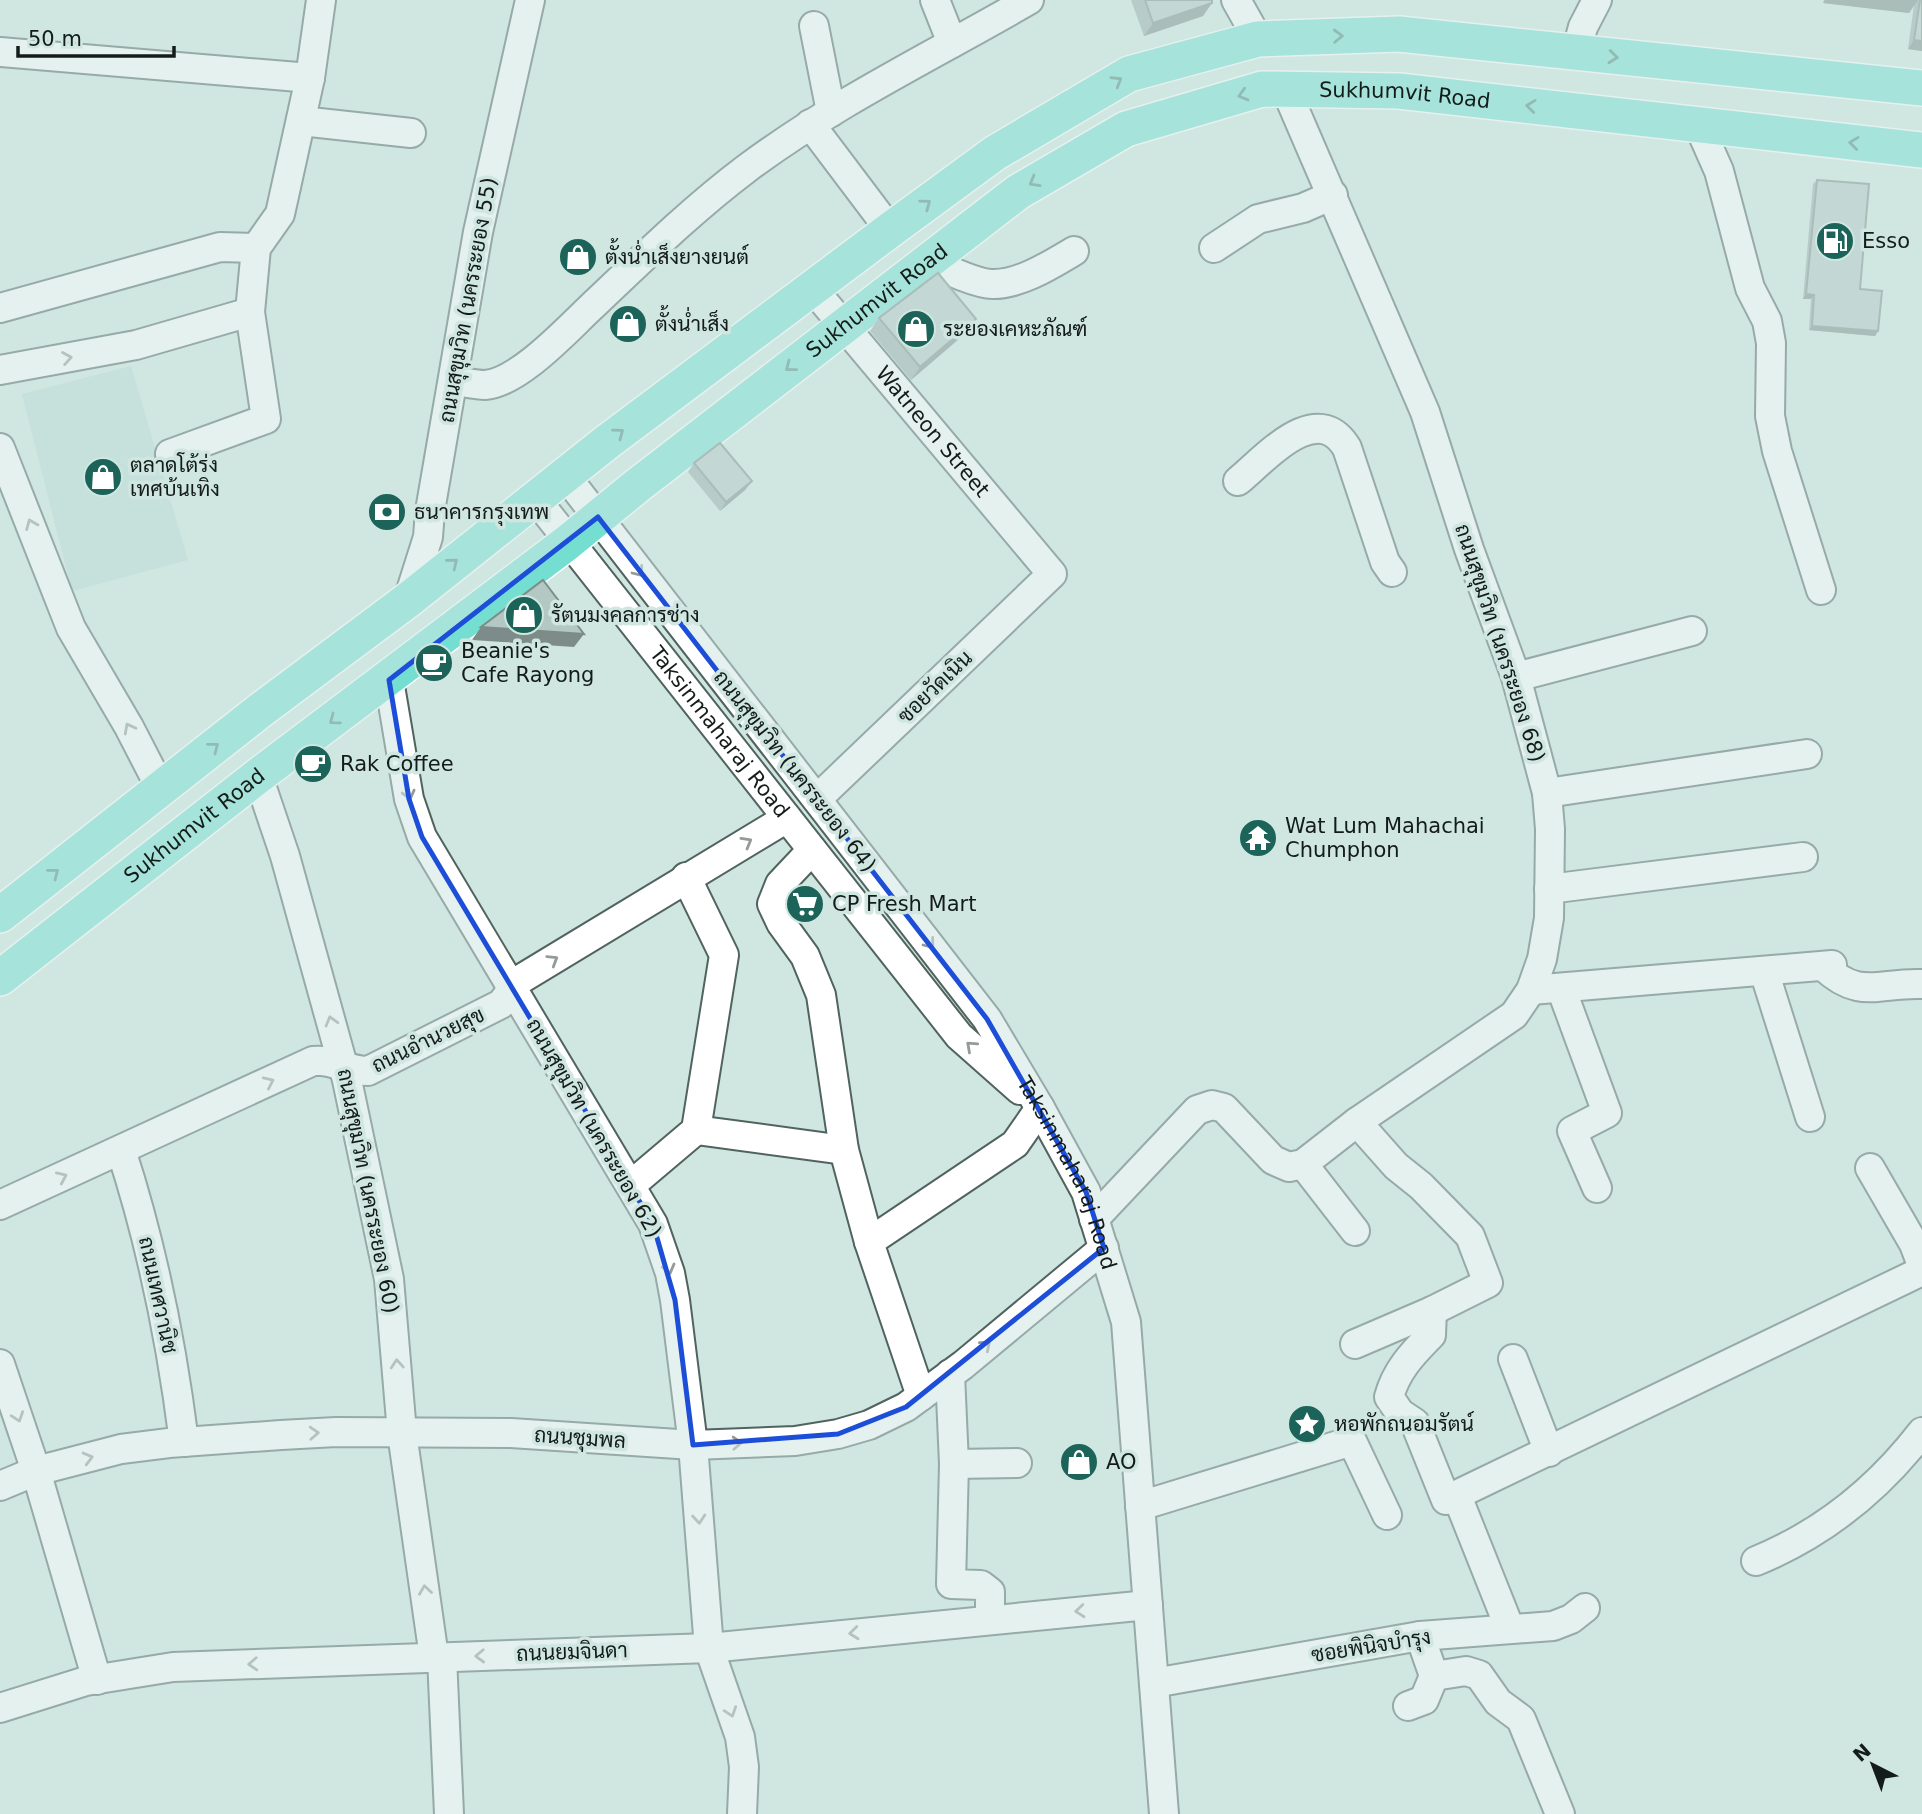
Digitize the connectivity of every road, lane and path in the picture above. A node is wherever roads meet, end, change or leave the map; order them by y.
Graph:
1 (321, 0) edge
2 (530, 0) edge
3 (935, 0) edge
4 (1029, 0) edge
5 (1236, 0) edge
6 (1597, 0) edge
7 (814, 26) dead end
8 (1258, 39) junction
9 (952, 43) junction
10 (0, 52) edge
11 (1576, 53) junction
12 (310, 78) junction
13 (1922, 88) edge
14 (1286, 90) junction
15 (821, 118) junction
16 (301, 121) junction
17 (1699, 126) junction
18 (411, 133) dead end
19 (1922, 150) edge
20 (1333, 195) junction
21 (890, 230) junction
22 (256, 248) junction
23 (1214, 248) dead end
24 (1074, 251) dead end
25 (928, 261) junction
26 (813, 289) junction
27 (0, 307) edge
28 (250, 312) junction
29 (843, 325) junction
30 (0, 370) edge
31 (454, 381) junction
32 (0, 448) edge
33 (170, 454) dead end
34 (565, 475) junction
35 (1238, 481) dead end
36 (535, 498) junction
37 (598, 517) junction
38 (569, 541) junction
39 (1392, 572) dead end
40 (1052, 574) joint
41 (1821, 590) dead end
42 (408, 600) junction
43 (1692, 631) dead end
44 (1516, 677) junction
45 (389, 680) junction
46 (1807, 754) dead end
47 (258, 776) junction
48 (161, 789) junction
49 (1547, 793) junction
50 (817, 799) junction
51 (787, 818) junction
52 (190, 830) junction
53 (812, 850) junction
54 (1803, 857) dead end
55 (686, 877) junction
56 (1549, 888) junction
57 (0, 915) edge
58 (1764, 971) junction
59 (0, 978) edge
60 (511, 985) junction
61 (1922, 985) edge
62 (1561, 988) junction
63 (1531, 990) junction
64 (343, 1065) junction
65 (1040, 1108) junction
66 (1810, 1117) dead end
67 (1357, 1122) junction
68 (696, 1130) junction
69 (121, 1150) junction
70 (844, 1150) junction
71 (1303, 1164) junction
72 (1870, 1168) dead end
73 (631, 1185) junction
74 (1597, 1188) dead end
75 (0, 1205) edge
76 (1094, 1219) junction
77 (1356, 1231) dead end
78 (869, 1242) junction
79 (1104, 1248) junction
80 (1922, 1265) edge
81 (1922, 1271) edge
82 (1432, 1311) junction
83 (1355, 1344) dead end
84 (1513, 1359) dead end
85 (0, 1364) edge
86 (950, 1374) junction
87 (920, 1396) junction
88 (1922, 1432) edge
89 (402, 1433) junction
90 (184, 1442) junction
91 (693, 1445) junction
92 (1549, 1452) junction
93 (954, 1464) junction
94 (1017, 1464) dead end
95 (36, 1471) junction
96 (0, 1486) edge
97 (1457, 1496) junction
98 (1140, 1506) junction
99 (1387, 1516) dead end
100 (1756, 1562) dead end
101 (1148, 1605) junction
102 (1586, 1608) dead end
103 (990, 1620) junction
104 (1510, 1629) junction
105 (1420, 1636) junction
106 (709, 1647) junction
107 (438, 1657) junction
108 (1434, 1676) junction
109 (97, 1680) junction
110 (1154, 1683) junction
111 (1408, 1706) dead end
112 (0, 1708) edge
113 (449, 1814) edge
114 (742, 1814) edge
115 (1164, 1814) edge
116 (1560, 1814) edge

1 - 12 street
2 - 31 street, ถนนสุขุมวิท (นครระยอง 55)
3 - 9 street
4 - 9 street
5 - 8 street
6 - 11 street
7 - 15 street
8 -> 11 main road
21 -> 8 main road
9 - 15 street
10 - 12 street
11 -> 13 main road
12 - 16 street
17 -> 14 main road, Sukhumvit Road
14 - 20 street, ถนนสุขุมวิท (นครระยอง 68)
14 -> 25 main road, Sukhumvit Road
15 - 21 street
15 - 31 street
16 - 18 street
16 - 22 street
19 -> 17 main road, Sukhumvit Road
17 - 41 street
20 - 23 street
20 - 44 street, ถนนสุขุมวิท (นครระยอง 68)
21 - 26 main road
22 - 27 street
22 - 28 street
24 - 25 street
25 - 29 main road, Sukhumvit Road
26 - 29 street, Watneon Street
34 -> 26 main road
30 -> 28 street
28 - 33 street
29 -> 37 main road, Sukhumvit Road
29 - 40 street, Watneon Street
31 - 42 street, ถนนสุขุมวิท (นครระยอง 55)
48 -> 32 street
34 - 36 main road
34 - 37 street, ถนนสุขุมวิท (นครระยอง 64)
35 - 39 street
36 - 38 street, Taksinmaharaj Road
42 -> 36 main road
37 - 38 main road, Sukhumvit Road
37 -> 50 street, ถนนสุขุมวิท (นครระยอง 64)
38 - 45 main road, Sukhumvit Road
38 - 51 street, Taksinmaharaj Road
40 - 50 street, ซอยวัดเนิน
48 -> 42 main road
43 - 44 street
44 - 49 street, ถนนสุขุมวิท (นครระยอง 68)
45 -> 47 main road, Sukhumvit Road
45 -> 60 street, ถนนสุขุมวิท (นครระยอง 62)
46 - 49 street
47 - 52 main road, Sukhumvit Road
64 -> 47 street, ถนนสุขุมวิท (นครระยอง 60)
48 - 52 main road
57 -> 48 main road
49 - 56 street, ถนนสุขุมวิท (นครระยอง 68)
50 -> 65 street, ถนนสุขุมวิท (นครระยอง 64)
51 - 53 street, Taksinmaharaj Road
55 -> 51 street, ถนนอำนวยสุข
52 - 59 main road, Sukhumvit Road
65 -> 53 street, Taksinmaharaj Road
53 - 70 street
54 - 56 street
60 -> 55 street, ถนนอำนวยสุข
55 - 68 street
56 - 63 street, ถนนสุขุมวิท (นครระยอง 68)
58 - 61 street
58 - 62 street
58 - 66 street
60 - 64 street, ถนนอำนวยสุข
60 - 73 street, ถนนสุขุมวิท (นครระยอง 62)
62 - 63 street
62 - 74 street
63 - 67 street, ถนนสุขุมวิท (นครระยอง 68)
69 -> 64 street, ถนนอำนวยสุข
89 -> 64 street, ถนนสุขุมวิท (นครระยอง 60)
65 - 76 street, Taksinmaharaj Road
65 - 78 street
67 - 71 street, ถนนสุขุมวิท (นครระยอง 68)
67 - 82 street
68 - 70 street
68 - 73 street
75 -> 69 street, ถนนอำนวยสุข
69 - 90 street, ถนนเทศวานิช
70 - 78 street
71 - 76 street
71 - 77 street
72 - 80 street
73 -> 91 street, ถนนสุขุมวิท (นครระยอง 62)
76 - 79 street, Taksinmaharaj Road
78 - 87 street
86 -> 79 street, ถนนชุมพล
79 - 98 street, Taksinmaharaj Road
81 - 92 street
82 - 83 street
82 - 97 street
84 - 92 street
85 -> 95 street
86 - 87 street, ถนนชุมพล
86 - 93 street
91 -> 87 street, ถนนชุมพล
88 - 100 street
90 -> 89 street, ถนนชุมพล
89 - 91 street, ถนนชุมพล
107 -> 89 street, ถนนสุขุมวิท (นครระยอง 60)
95 -> 90 street, ถนนชุมพล
91 -> 106 street, ถนนสุขุมวิท (นครระยอง 62)
92 - 97 street
93 - 94 street
93 - 103 street
95 - 96 street, ถนนชุมพล
95 - 109 street
97 - 104 street
98 - 99 street
98 - 101 street, Taksinmaharaj Road
101 -> 103 street, ถนนยมจินดา
101 - 110 street, Taksinmaharaj Road
102 - 104 street, ซอยพินิจบำรุง
103 -> 106 street, ถนนยมจินดา
104 - 105 street, ซอยพินิจบำรุง
105 - 108 street
105 - 110 street, ซอยพินิจบำรุง
106 -> 107 street, ถนนยมจินดา
106 -> 114 street, ถนนสุขุมวิท (นครระยอง 62)
107 -> 109 street, ถนนยมจินดา
107 - 113 street, ถนนสุขุมวิท (นครระยอง 60)
108 - 111 street
108 - 116 street
109 - 112 street, ถนนยมจินดา
110 - 115 street, Taksinmaharaj Road

